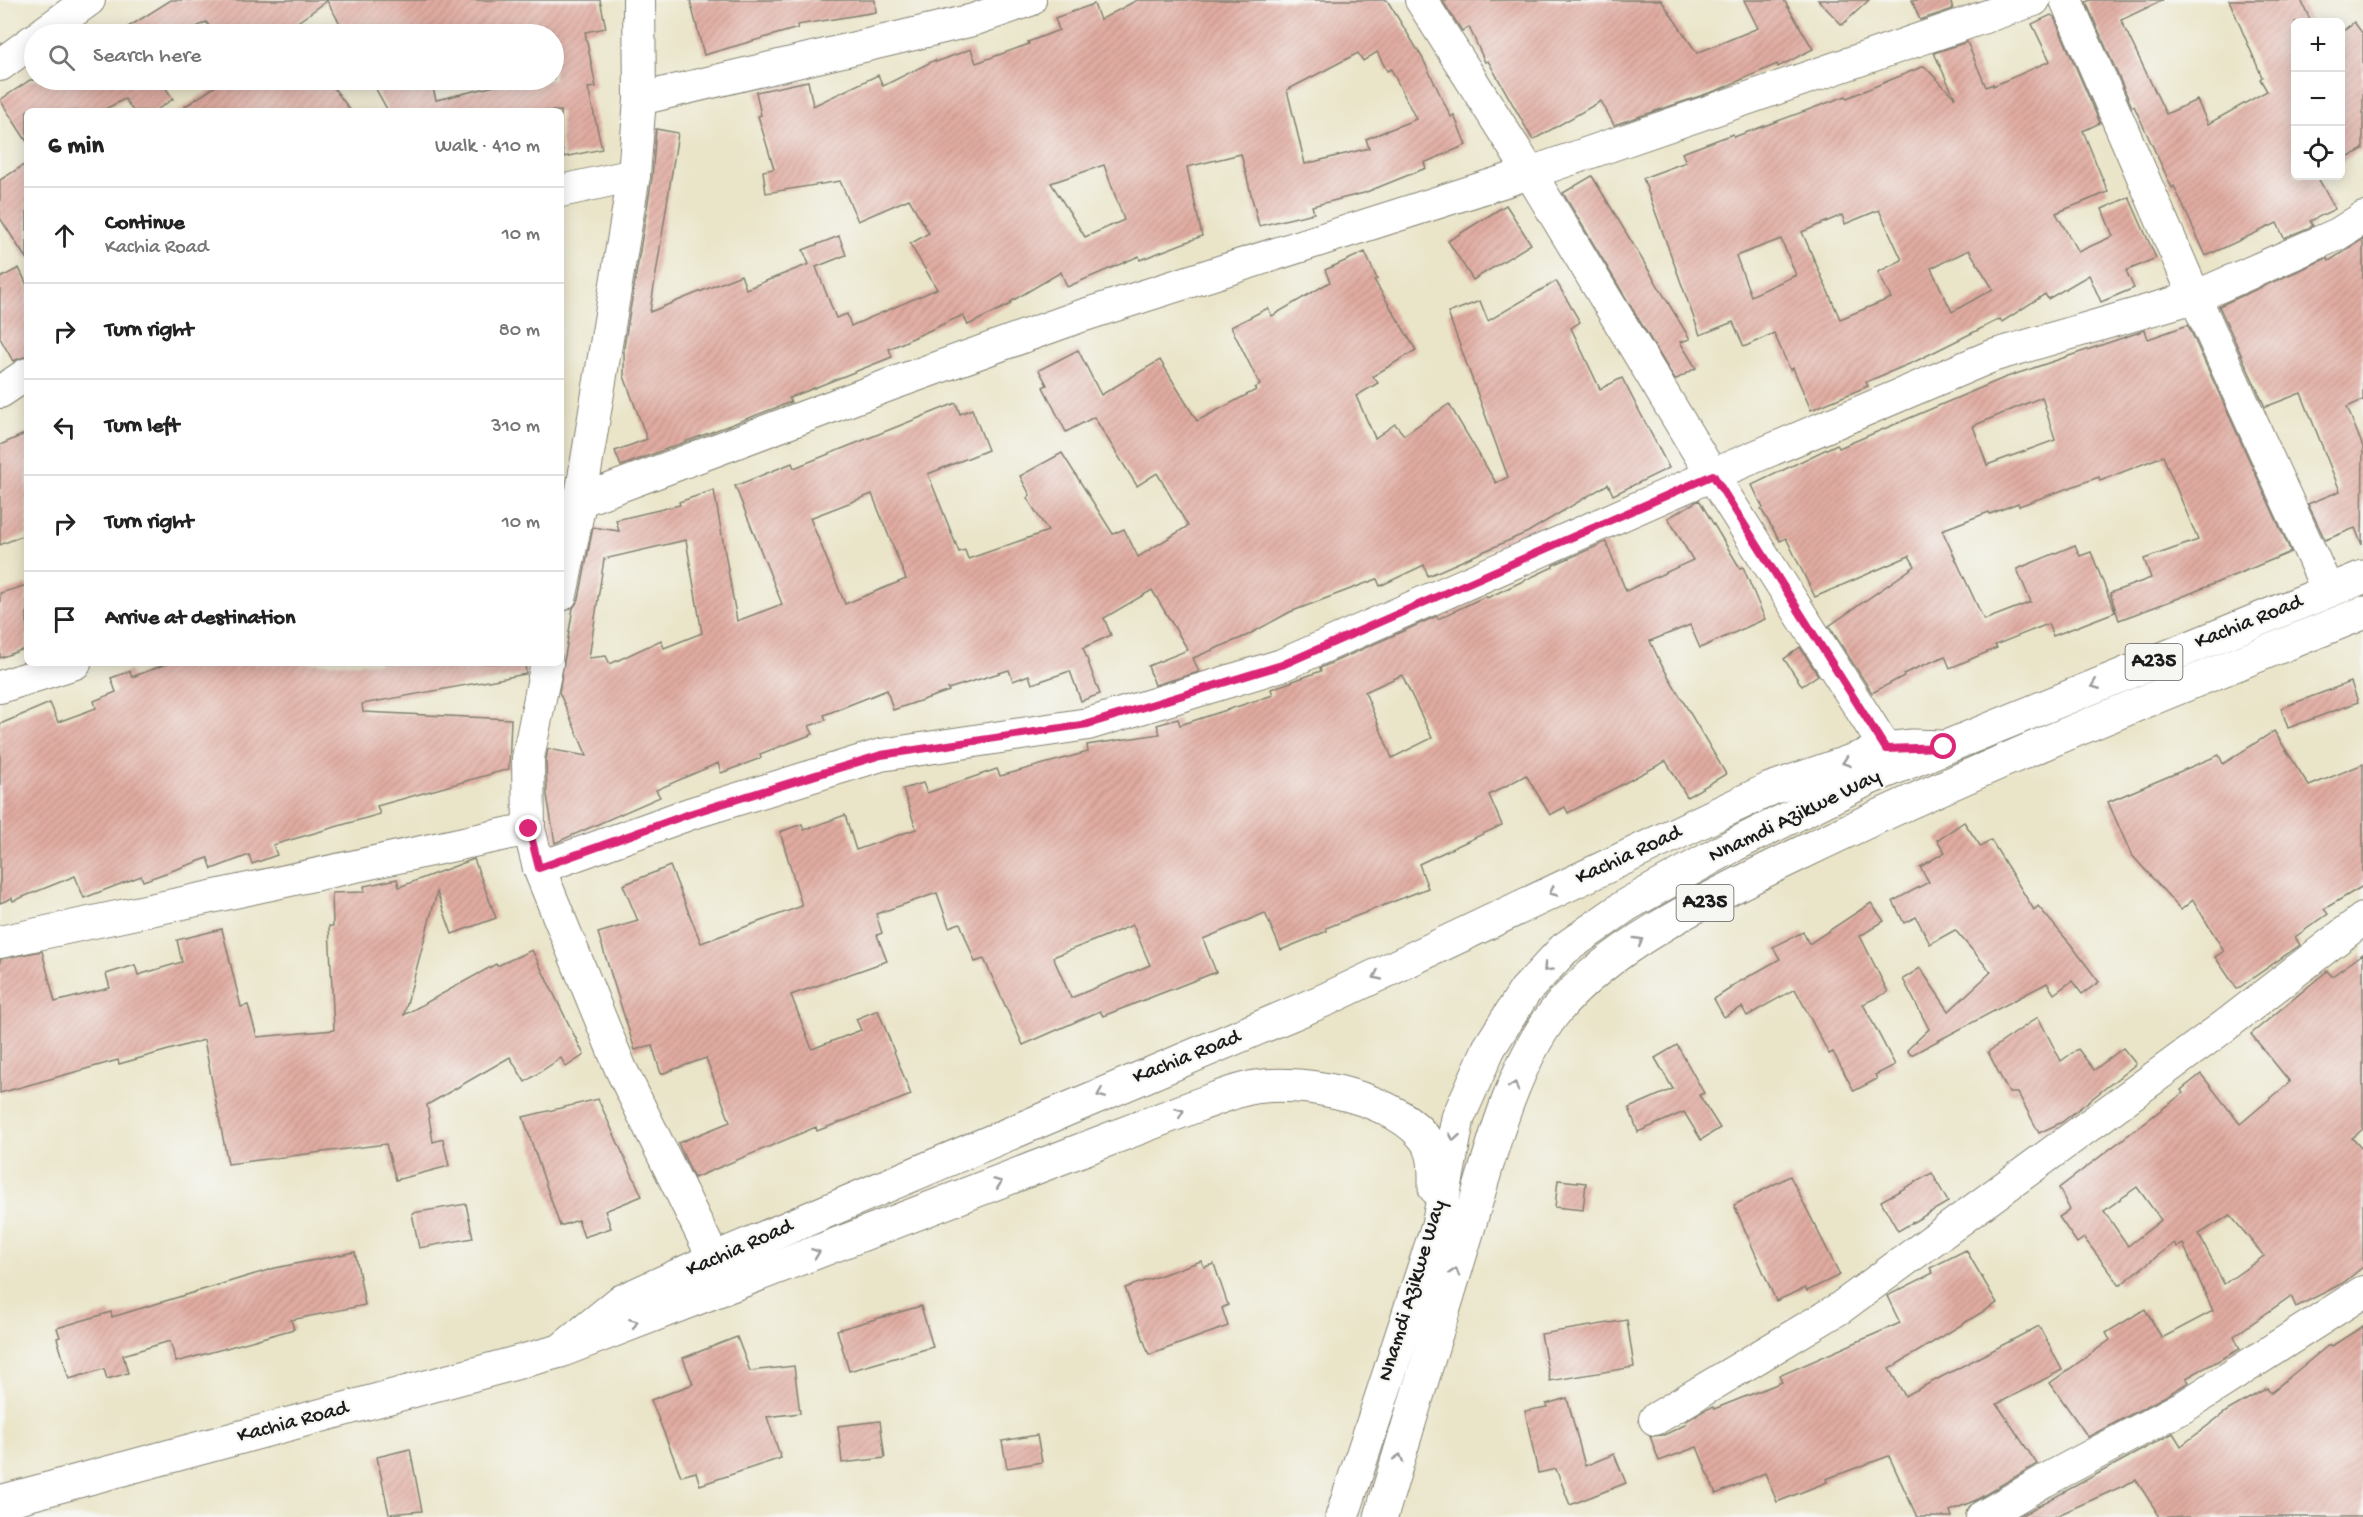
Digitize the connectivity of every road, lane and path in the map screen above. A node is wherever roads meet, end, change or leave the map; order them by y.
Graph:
1 (90, 0) edge
2 (639, 0) edge
3 (1030, 0) edge
4 (1421, 0) edge
5 (2034, 0) edge
6 (2066, 0) edge
7 (56, 24) edge
8 (24, 47) edge
9 (0, 65) edge
10 (640, 99) junction
11 (1530, 173) junction
12 (634, 175) junction
13 (564, 190) edge
14 (2363, 218) edge
15 (2195, 297) junction
16 (24, 376) edge
17 (0, 392) edge
18 (1713, 475) junction
19 (571, 505) edge
20 (564, 568) edge
21 (2363, 577) edge
22 (2328, 591) junction
23 (2363, 613) edge
24 (66, 666) edge
25 (546, 666) edge
26 (0, 687) edge
27 (1944, 747) junction
28 (1886, 749) junction
29 (529, 829) junction
30 (539, 868) junction
31 (2363, 919) edge
32 (0, 942) edge
33 (1438, 1225) junction
34 (714, 1259) junction
35 (2363, 1292) edge
36 (560, 1351) junction
37 (1655, 1419) dead end
38 (0, 1502) edge
39 (1343, 1513) edge
40 (1382, 1516) edge
41 (1982, 1517) edge

1 - 7 street
2 - 10 street
3 - 10 street
4 - 11 street
5 - 11 street
6 - 15 street
8 - 9 street
10 - 12 street
11 - 18 street
11 - 19 street
12 - 13 street
12 - 19 street
14 - 15 street
15 - 18 street
15 - 22 street
16 - 17 street
18 - 28 street
18 - 30 street
19 - 20 street
21 - 22 main road, Kachia Road / A235
22 -> 27 main road, Kachia Road / A235
40 -> 23 main road, Kachia Road / A235
24 - 26 street
25 - 29 street
27 - 28 main road, Kachia Road
27 -> 33 main road, Nnamdi Azikwe Way / A235
28 -> 34 main road, Kachia Road
29 - 30 street
29 - 32 street
30 - 34 street
31 - 37 street
36 -> 33 main road
33 - 39 main road, Nnamdi Azikwe Way / A235
34 - 36 main road, Kachia Road
35 - 41 street
36 - 38 main road, Kachia Road

